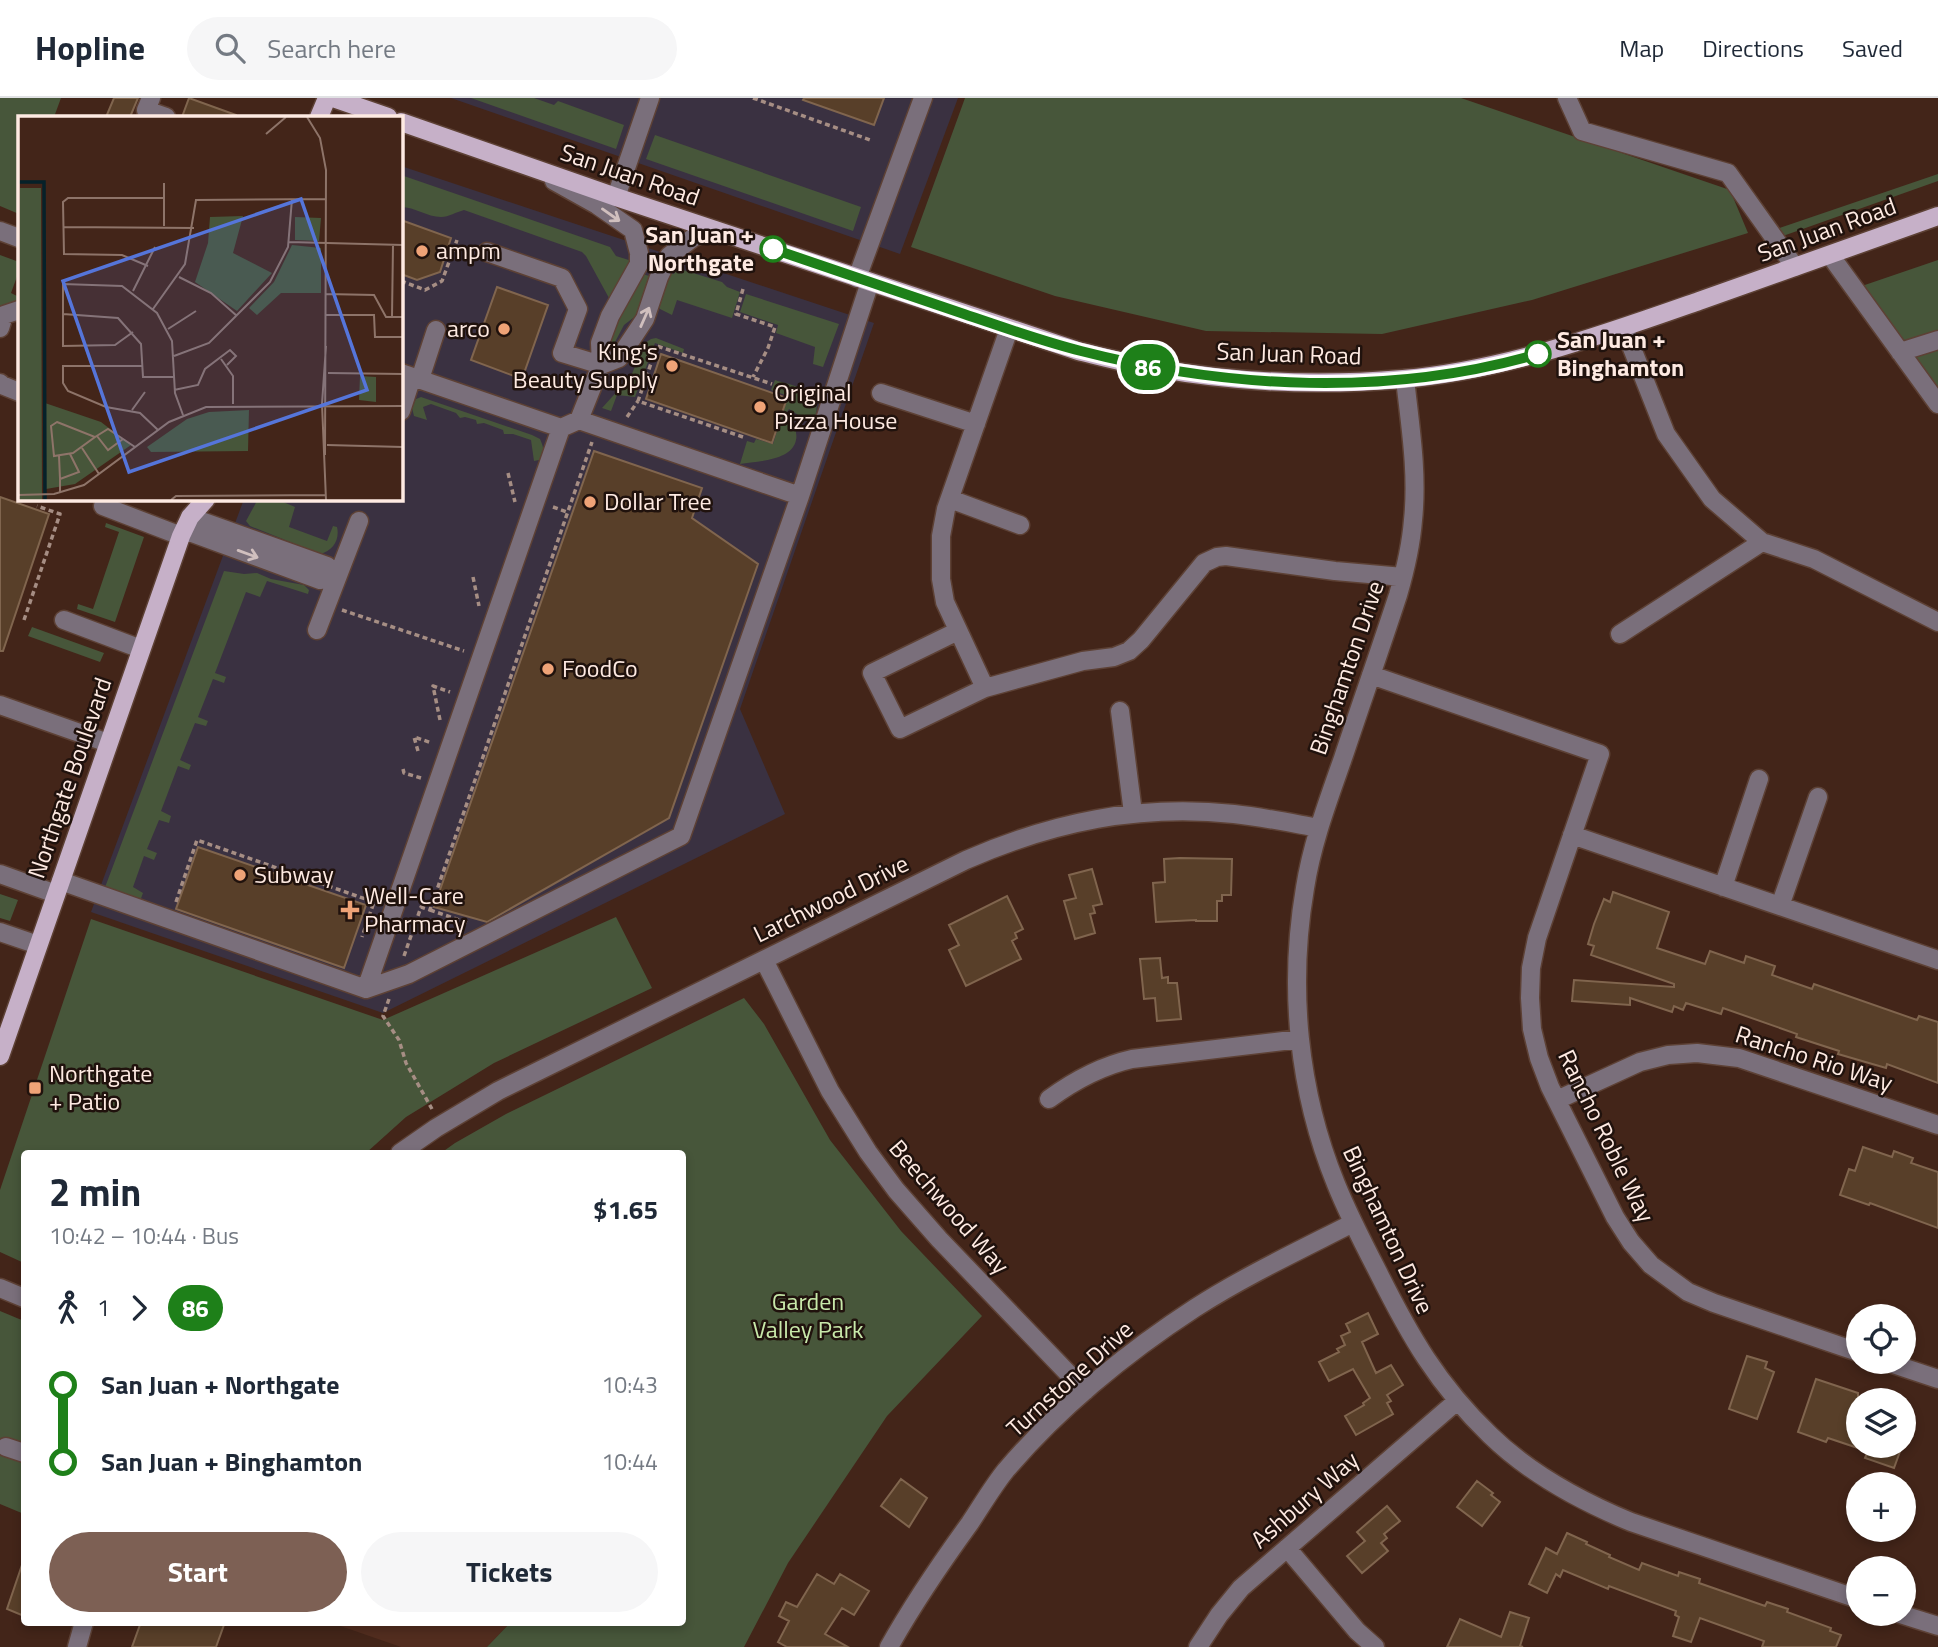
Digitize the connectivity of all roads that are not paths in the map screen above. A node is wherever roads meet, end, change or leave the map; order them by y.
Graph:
1 (151, 98) edge
2 (327, 98) edge
3 (333, 98) edge
4 (650, 98) edge
5 (923, 98) edge
6 (1567, 98) edge
7 (365, 108) edge
8 (163, 116) edge
9 (319, 116) edge
10 (385, 116) edge
11 (402, 122) edge
12 (531, 167) junction
13 (616, 197) junction
14 (1938, 216) edge
15 (714, 230) junction
16 (0, 231) edge
17 (18, 238) edge
18 (487, 252) dead end
19 (1830, 255) junction
20 (1796, 267) junction
21 (864, 280) junction
22 (18, 310) edge
23 (0, 328) edge
24 (1624, 328) junction
25 (1009, 329) junction
26 (436, 330) dead end
27 (1938, 340) edge
28 (1900, 352) junction
29 (601, 365) junction
30 (411, 376) edge
31 (1405, 379) junction
32 (0, 383) edge
33 (18, 392) edge
34 (881, 393) dead end
35 (1938, 404) edge
36 (402, 408) edge
37 (579, 420) junction
38 (976, 425) junction
39 (561, 428) junction
40 (800, 496) junction
41 (950, 499) junction
42 (205, 500) edge
43 (103, 506) dead end
44 (186, 520) edge
45 (359, 521) dead end
46 (1020, 525) dead end
47 (1762, 542) junction
48 (338, 575) junction
49 (1404, 577) junction
50 (64, 621) dead end
51 (1938, 622) edge
52 (317, 630) dead end
53 (958, 631) junction
54 (1620, 634) dead end
55 (141, 649) junction
56 (1371, 675) junction
57 (985, 688) junction
58 (0, 705) edge
59 (1120, 711) dead end
60 (108, 743) junction
61 (1759, 779) dead end
62 (1818, 797) dead end
63 (1133, 813) junction
64 (1319, 828) junction
65 (1572, 835) junction
66 (0, 874) edge
67 (58, 887) junction
68 (1723, 887) junction
69 (1780, 906) junction
70 (0, 932) edge
71 (38, 946) junction
72 (764, 960) junction
73 (1938, 960) edge
74 (366, 989) junction
75 (1300, 1039) junction
76 (0, 1056) edge
77 (1049, 1099) dead end
78 (1557, 1100) junction
79 (1938, 1125) edge
80 (404, 1150) edge
81 (1353, 1223) junction
82 (0, 1288) edge
83 (21, 1297) edge
84 (1846, 1348) edge
85 (1916, 1372) edge
86 (1938, 1379) edge
87 (1085, 1391) junction
88 (1457, 1401) junction
89 (6, 1447) dead end
90 (21, 1452) edge
91 (1287, 1548) junction
92 (1846, 1595) edge
93 (1916, 1619) edge
94 (83, 1626) edge
95 (1938, 1626) edge
96 (76, 1647) edge
97 (889, 1647) edge
98 (1198, 1647) edge
99 (1375, 1647) edge

1 - 8 street
2 - 9 main road
3 - 7 main road
4 - 13 street
5 - 21 street
6 - 20 street
7 - 10 main road
11 - 12 main road, San Juan Road
12 - 13 main road, San Juan Road
12 -> 29 street
13 - 15 main road, San Juan Road
14 - 19 main road, San Juan Road
15 - 21 main road, San Juan Road
29 -> 15 street
16 - 17 street
18 - 29 street
19 - 20 main road, San Juan Road
19 - 28 street
20 - 24 main road, San Juan Road
21 - 25 main road, San Juan Road
21 - 40 street
22 - 23 street
24 - 31 main road, San Juan Road
24 - 47 street
25 - 31 main road, San Juan Road
25 - 38 street
26 - 30 street
27 - 28 street
28 - 35 street
29 - 37 street
30 - 36 street
30 - 39 street
31 - 49 street, Binghamton Drive
32 - 33 street
34 - 38 street
37 - 39 street
37 - 40 street
38 - 41 street
39 - 74 street
40 - 74 street
41 - 46 street
41 - 53 street
42 - 44 main road, Northgate Boulevard
43 - 44 street
44 - 48 street
44 - 55 main road, Northgate Boulevard
45 - 48 street
47 - 51 street
47 - 54 street
48 - 52 street
49 - 56 street, Binghamton Drive
49 - 57 street
50 - 55 street
53 - 57 street
53 - 57 street
55 - 60 main road, Northgate Boulevard
56 - 64 street, Binghamton Drive
56 - 65 street, Rancho Roble Way
58 - 60 street
59 - 63 street
60 - 67 main road, Northgate Boulevard
61 - 68 street
62 - 69 street
63 - 64 street, Larchwood Drive
63 - 72 street, Larchwood Drive
64 - 75 street, Binghamton Drive
65 - 68 street
65 - 78 street, Rancho Roble Way
66 - 67 street
67 - 71 main road, Northgate Boulevard
67 - 74 street
68 - 69 street
69 - 73 street
70 - 71 street
71 - 76 main road, Northgate Boulevard
72 - 80 street, Larchwood Drive
72 - 87 street, Beechwood Way
75 - 77 street
75 - 81 street, Binghamton Drive
78 - 79 street, Rancho Rio Way
78 - 84 street, Rancho Roble Way
81 - 87 street, Turnstone Drive
81 - 88 street, Binghamton Drive
82 - 83 street
85 - 86 street
87 - 97 street, Turnstone Drive
88 - 91 street, Ashbury Way
88 - 92 street, Binghamton Drive
89 - 90 street
91 - 98 street, Ashbury Way
91 - 99 street
93 - 95 street
94 - 96 street

